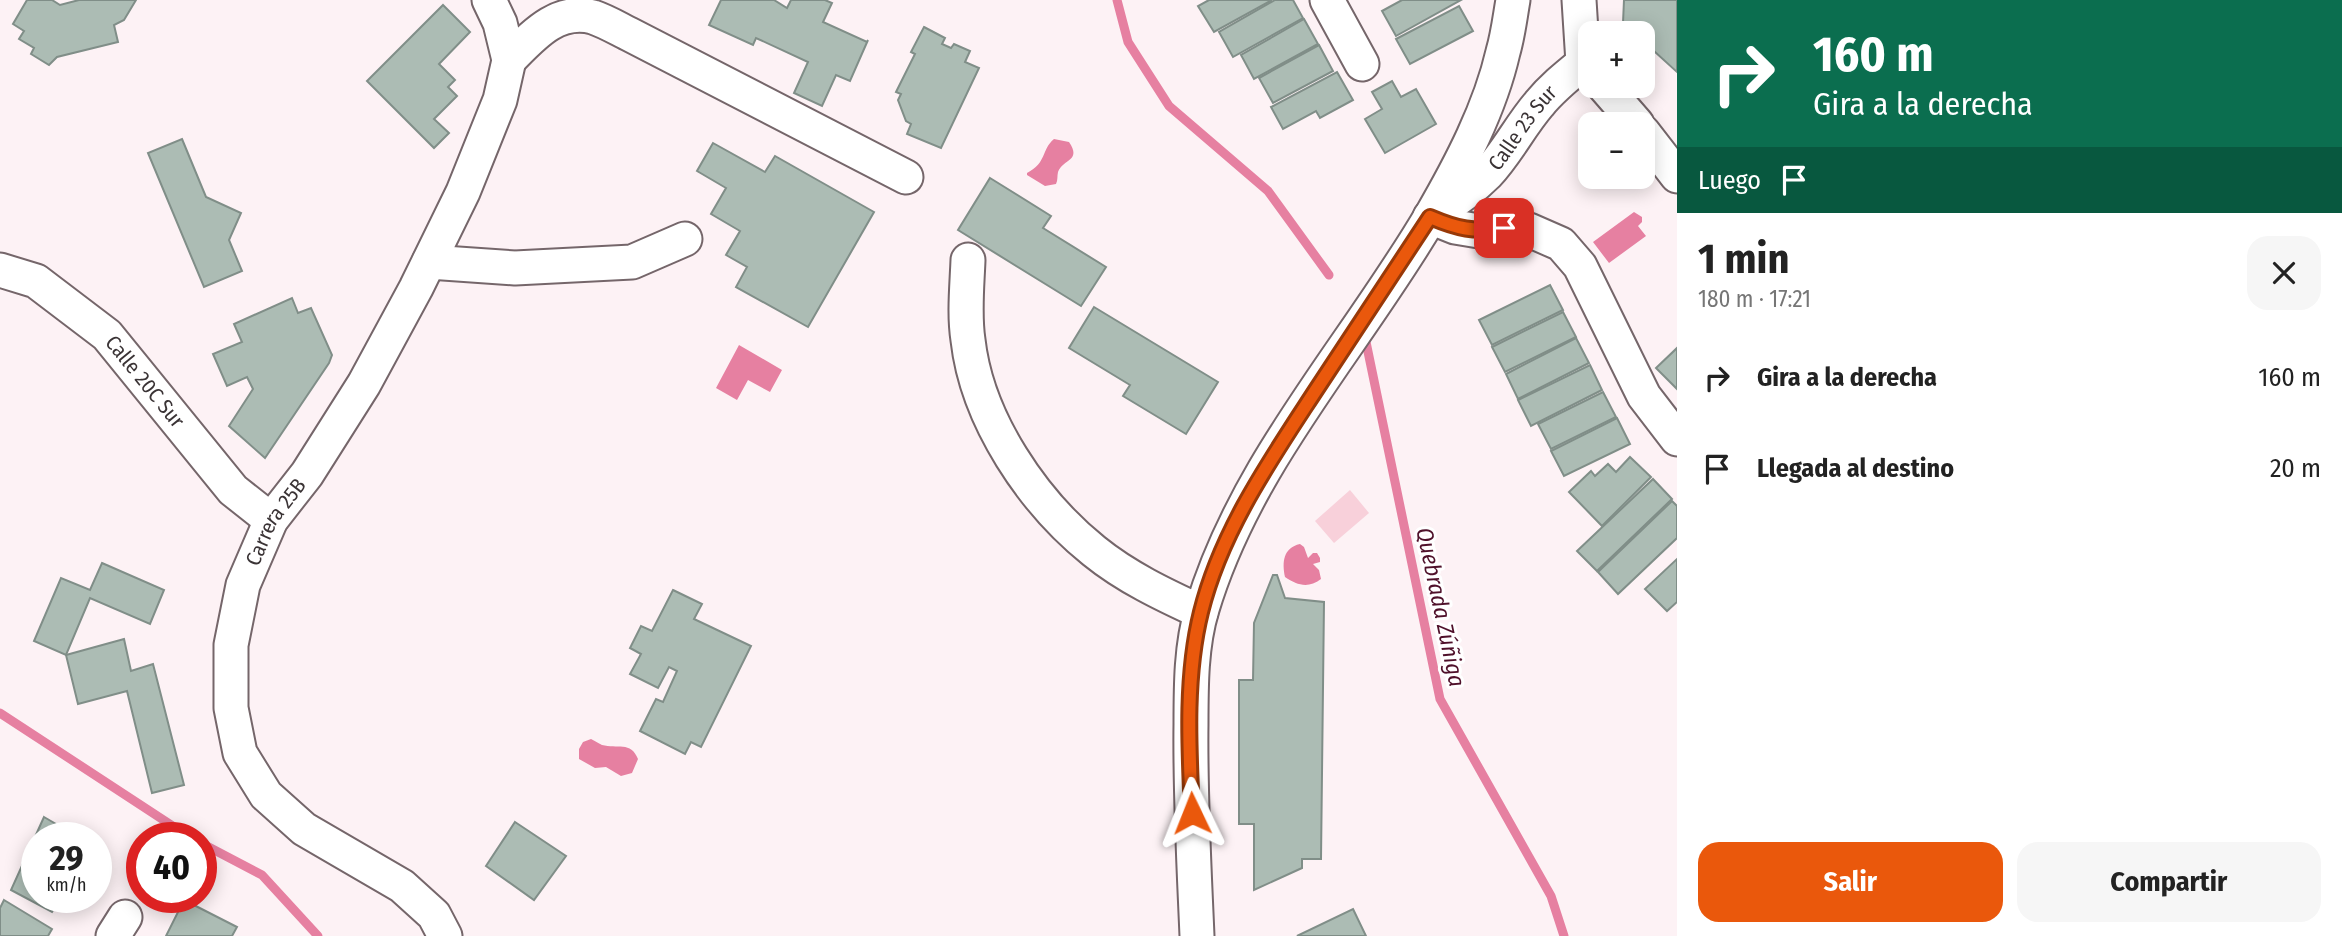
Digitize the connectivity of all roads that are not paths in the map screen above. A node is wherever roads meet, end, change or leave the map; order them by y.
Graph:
1 (489, 0) edge
2 (1327, 0) edge
3 (1513, 0) edge
4 (1579, 0) edge
5 (1583, 21) edge
6 (509, 60) junction
7 (1362, 64) dead end
8 (1578, 78) edge
9 (1614, 98) edge
10 (1626, 112) edge
11 (1655, 148) edge
12 (1677, 176) edge
13 (906, 177) dead end
14 (1430, 217) junction
15 (685, 239) dead end
16 (968, 260) dead end
17 (429, 262) junction
18 (0, 270) edge
19 (1677, 439) edge
20 (271, 520) junction
21 (1201, 612) junction
22 (445, 936) edge
23 (1197, 936) edge

1 - 6 street
2 - 7 street
3 - 14 street
4 - 5 street
6 - 13 street
6 - 17 street, Carrera 25B
8 - 14 street, Calle 23 Sur
9 - 10 street
11 - 12 street
14 - 19 street
14 - 21 street
15 - 17 street
16 - 21 street
17 - 20 street, Carrera 25B
18 - 20 street, Calle 20C Sur
20 - 22 street, Carrera 25B
21 - 23 street

